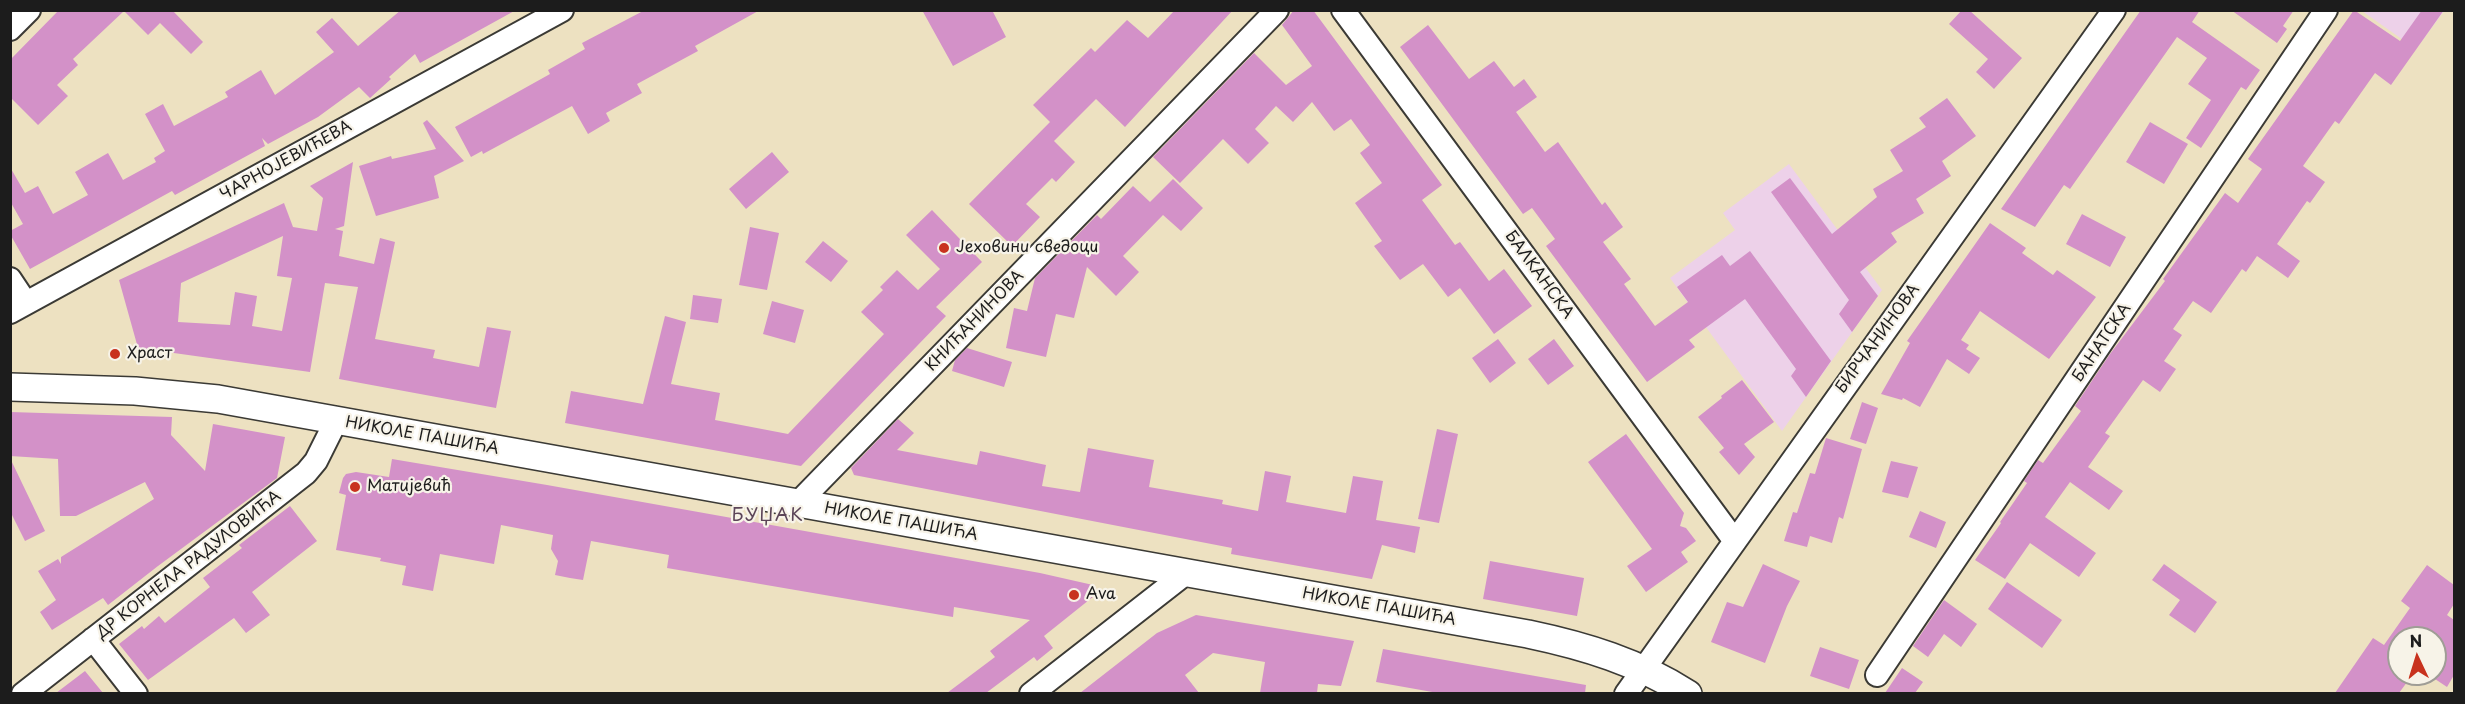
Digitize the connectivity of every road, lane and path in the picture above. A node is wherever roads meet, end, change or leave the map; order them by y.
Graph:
1 (29, 10) edge
2 (562, 10) edge
3 (1277, 10) edge
4 (1343, 10) edge
5 (2114, 10) edge
6 (2326, 10) edge
7 (10, 29) edge
8 (10, 279) edge
9 (18, 307) edge
10 (10, 387) edge
11 (336, 420) junction
12 (798, 503) junction
13 (1734, 540) junction
14 (1186, 573) junction
15 (93, 639) junction
16 (1643, 668) junction
17 (1877, 675) dead end
18 (23, 693) edge
19 (136, 693) edge
20 (1031, 693) edge
21 (1626, 693) edge
22 (1688, 693) edge

1 - 7 street
2 - 9 street, ЧАРНОЈЕВИЋЕВА
3 - 12 street, КНИЋАНИНОВА
4 - 13 street, БАЛКАНСКА
5 - 13 street, БИРЧАНИНОВА
6 - 17 street, БАНАТСКА
8 - 9 street
10 - 11 main road, НИКОЛЕ ПАШИЋА
11 - 12 main road, НИКОЛЕ ПАШИЋА
11 - 15 street, ДР КОРНЕЛА РАДУЛОВИЋА
12 - 14 main road, НИКОЛЕ ПАШИЋА
13 - 16 street, БИРЧАНИНОВА
14 - 16 main road, НИКОЛЕ ПАШИЋА
14 - 20 street
15 - 18 street, ДР КОРНЕЛА РАДУЛОВИЋА
15 - 19 street
16 - 21 street, БИРЧАНИНОВА
16 - 22 main road, НИКОЛЕ ПАШИЋА

